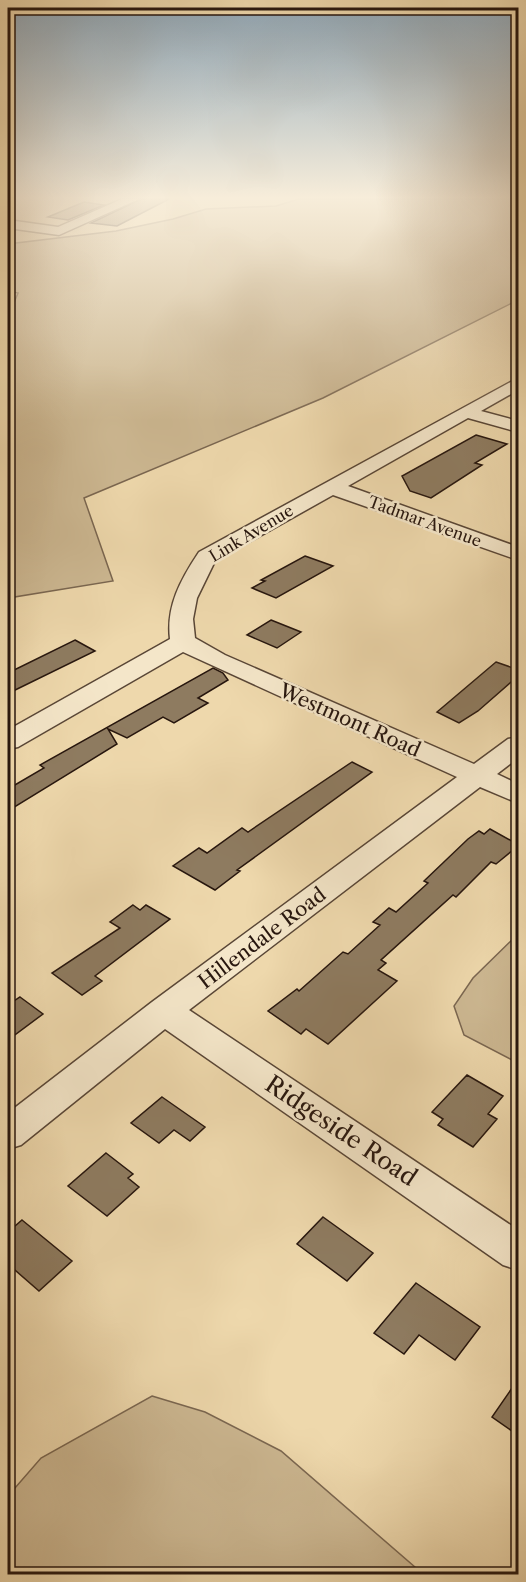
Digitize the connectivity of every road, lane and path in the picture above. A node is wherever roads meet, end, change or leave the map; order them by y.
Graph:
1 (519, 383) edge
2 (466, 412) junction
3 (519, 427) edge
4 (331, 487) junction
5 (519, 554) edge
6 (183, 642) junction
7 (8, 741) edge
8 (519, 745) edge
9 (478, 777) junction
10 (519, 794) edge
11 (164, 1011) junction
12 (8, 1134) edge
13 (519, 1252) edge

1 - 2 street, Link Avenue
2 - 3 street
2 - 4 street, Link Avenue
4 - 5 street, Tadmar Avenue
4 - 6 street, Link Avenue
6 - 7 street
6 - 9 street, Westmont Road
8 - 9 street, Hillendale Road
9 - 10 street, Westmont Road
9 - 11 street, Hillendale Road
11 - 12 street, Hillendale Road
11 - 13 street, Ridgeside Road

